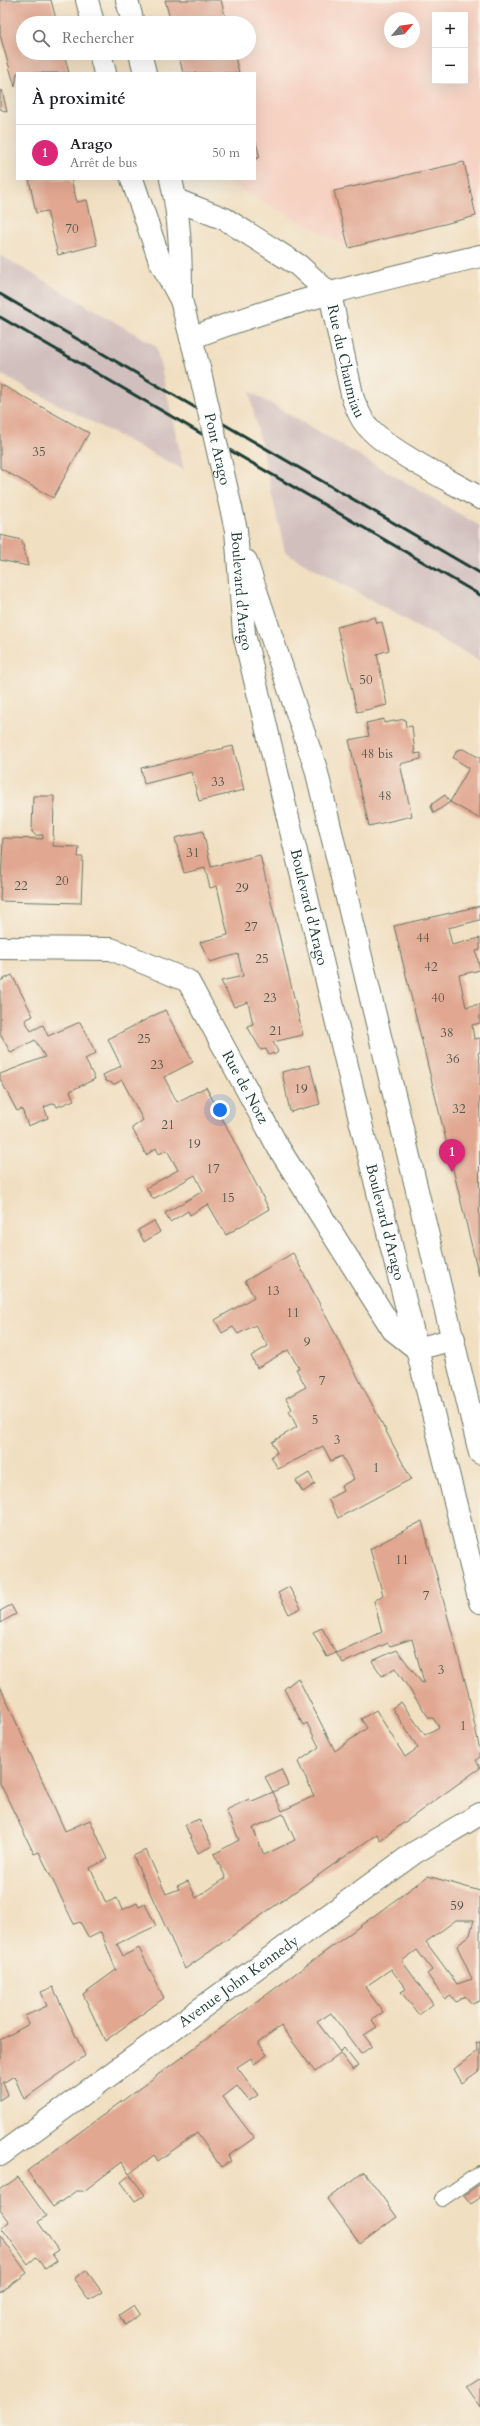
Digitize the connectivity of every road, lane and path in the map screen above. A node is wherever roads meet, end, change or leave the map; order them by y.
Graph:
1 (87, 0) edge
2 (128, 0) edge
3 (91, 16) edge
4 (131, 16) edge
5 (102, 60) edge
6 (142, 60) edge
7 (105, 72) edge
8 (145, 72) edge
9 (132, 180) edge
10 (171, 180) edge
11 (176, 200) junction
12 (480, 256) edge
13 (330, 294) junction
14 (181, 300) junction
15 (191, 338) junction
16 (480, 498) edge
17 (236, 530) junction
18 (0, 948) edge
19 (454, 1339) junction
20 (417, 1349) junction
21 (480, 1453) edge
22 (480, 1602) edge
23 (480, 1814) edge
24 (0, 2155) edge
25 (480, 2173) edge
26 (442, 2199) dead end

1 - 3 main road
2 - 4 main road
5 - 7 main road
6 - 8 main road
9 - 14 main road
10 - 11 main road
11 - 13 main road, Rue du Chaumiau
11 - 14 main road
12 - 13 main road
13 - 15 main road
13 - 16 main road, Rue du Chaumiau
14 - 15 main road, Pont Arago
15 - 17 main road, Pont Arago, bridge
17 - 19 main road, Boulevard d'Arago
17 - 20 main road, Boulevard d'Arago
18 - 20 main road, Rue de Notz
19 - 20 main road
19 - 21 main road, Boulevard d'Arago
20 - 22 main road, Boulevard d'Arago
23 - 24 main road, Avenue John Kennedy
25 - 26 lane

